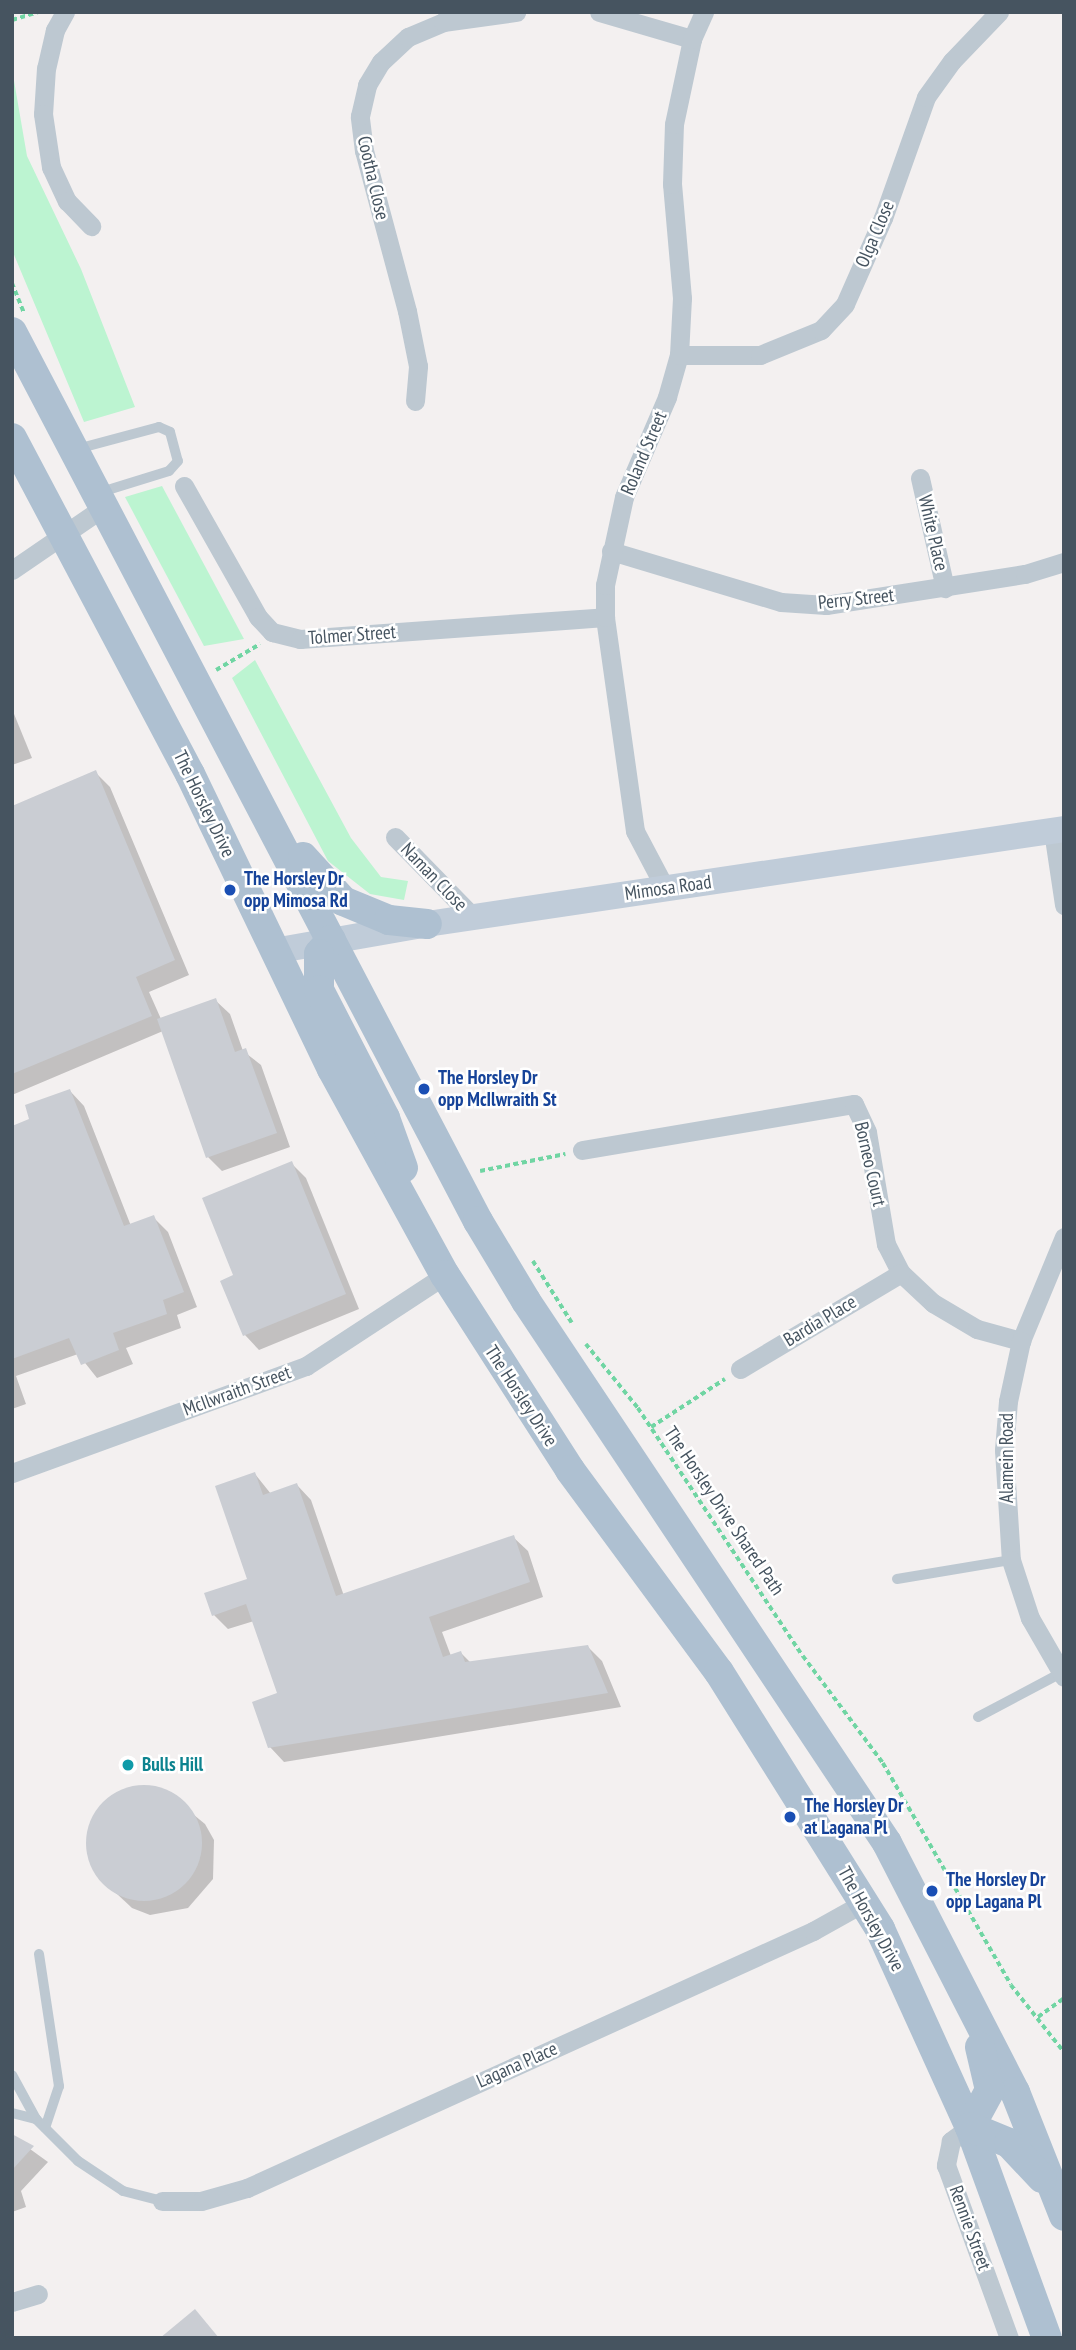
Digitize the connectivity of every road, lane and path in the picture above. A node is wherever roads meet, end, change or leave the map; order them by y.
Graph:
1 (39, 12) edge
2 (65, 12) edge
3 (516, 12) edge
4 (599, 12) edge
5 (704, 12) edge
6 (999, 12) edge
7 (12, 20) edge
8 (692, 39) junction
9 (91, 226) dead end
10 (12, 332) edge
11 (679, 355) junction
12 (415, 401) dead end
13 (12, 438) edge
14 (73, 450) junction
15 (920, 478) dead end
16 (184, 485) dead end
17 (100, 500) junction
18 (65, 534) junction
19 (611, 551) junction
20 (1064, 562) edge
21 (12, 570) edge
22 (945, 588) junction
23 (605, 617) junction
24 (272, 632) junction
25 (210, 674) dead end
26 (213, 716) junction
27 (1058, 830) edge
28 (395, 837) dead end
29 (665, 888) junction
30 (1064, 905) edge
31 (473, 917) junction
32 (428, 923) junction
33 (331, 940) junction
34 (274, 951) junction
35 (582, 1150) joint
36 (471, 1159) dead end
37 (478, 1172) junction
38 (484, 1182) dead end
39 (1064, 1237) edge
40 (530, 1256) dead end
41 (901, 1273) junction
42 (445, 1275) junction
43 (578, 1331) dead end
44 (1021, 1340) junction
45 (584, 1342) dead end
46 (740, 1369) joint
47 (651, 1427) junction
48 (12, 1473) edge
49 (1012, 1560) junction
50 (897, 1579) dead end
51 (1062, 1675) edge
52 (978, 1717) dead end
53 (865, 1902) junction
54 (38, 1954) dead end
55 (1064, 1998) edge
56 (969, 1999) junction
57 (1038, 2017) junction
58 (1064, 2052) edge
59 (12, 2076) edge
60 (12, 2113) edge
61 (36, 2119) junction
62 (45, 2127) junction
63 (970, 2127) junction
64 (162, 2201) joint
65 (1061, 2206) edge
66 (38, 2294) dead end
67 (12, 2302) edge
68 (1009, 2338) edge
69 (1047, 2338) edge

1 - 7 path
2 - 9 street
3 - 12 street, Cootha Close
4 - 8 street
5 - 8 street, Roland Street
6 - 11 street, Olga Close
8 - 11 street, Roland Street
10 - 14 main road
11 - 19 street, Roland Street
13 - 18 main road, The Horsley Drive
14 - 17 main road
14 - 17 lane
15 - 22 street, White Place
16 - 24 street
17 - 18 street
17 - 26 main road
18 - 21 street
18 - 34 main road, The Horsley Drive
19 - 22 street, Perry Street
19 - 23 street, Roland Street
20 - 22 street, Perry Street
23 - 24 street, Tolmer Street
23 - 29 street, Roland Street
24 - 25 path
26 - 32 main road
26 - 33 main road
27 - 29 main road, Mimosa Road
27 - 30 street
28 - 31 street, Naman Close
29 - 31 main road, Mimosa Road
31 - 32 main road, Mimosa Road
32 - 33 main road, Mimosa Road
33 - 34 main road, Mimosa Road
33 - 42 main road
33 - 56 main road
34 - 42 main road, The Horsley Drive
35 - 37 path
35 - 41 street, Borneo Court
36 - 37 path
37 - 38 path
39 - 44 street, Alamein Road
40 - 43 path
41 - 44 street, Borneo Court
41 - 46 street, Bardia Place
42 - 48 street, McIlwraith Street
42 - 53 main road, The Horsley Drive
44 - 49 street, Alamein Road
45 - 47 path, The Horsley Drive Shared Path
46 - 47 path
47 - 57 path, The Horsley Drive Shared Path
49 - 50 lane
49 - 51 street, Alamein Road
51 - 52 lane
53 - 63 main road, The Horsley Drive
53 - 64 street, Lagana Place
54 - 62 lane
55 - 57 path
56 - 63 main road
56 - 65 main road
57 - 58 path, The Horsley Drive Shared Path
59 - 61 lane
60 - 61 lane
61 - 62 lane
62 - 64 lane
63 - 65 main road
63 - 68 street, Rennie Street
63 - 69 main road, The Horsley Drive
66 - 67 street

